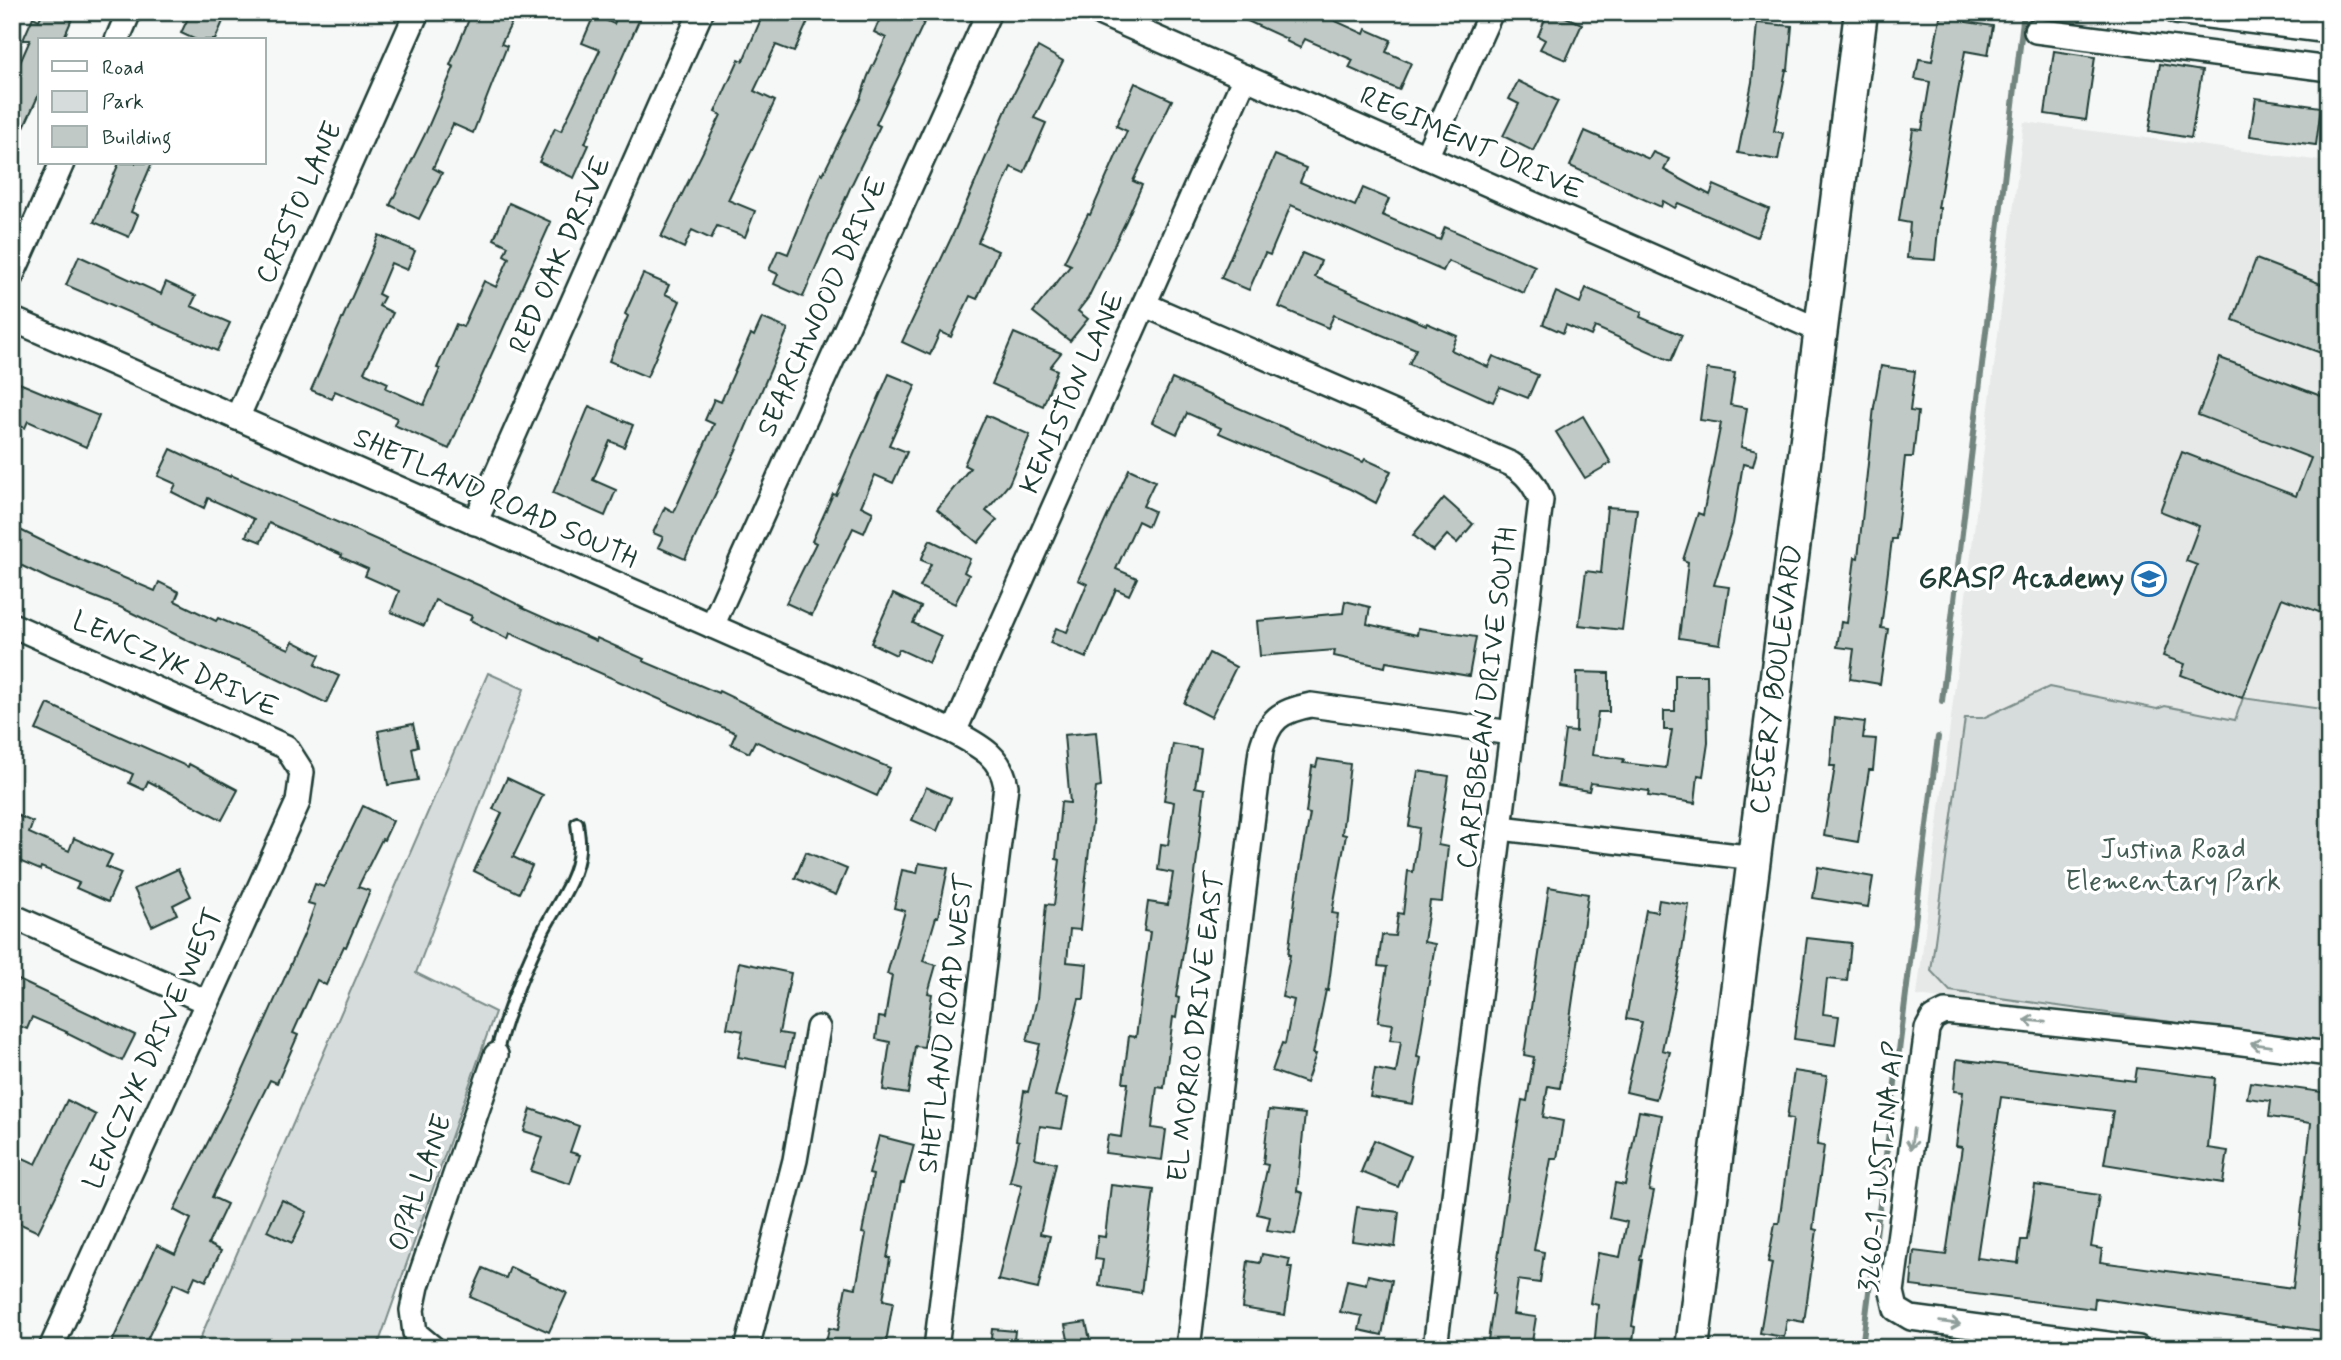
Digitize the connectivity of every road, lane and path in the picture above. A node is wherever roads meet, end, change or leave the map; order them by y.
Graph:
1 (129, 12) edge
2 (417, 12) edge
3 (701, 12) edge
4 (989, 12) edge
5 (1097, 12) edge
6 (1490, 12) edge
7 (1861, 12) edge
8 (2176, 12) edge
9 (2036, 31) dead end
10 (2329, 31) edge
11 (118, 38) edge
12 (2329, 69) edge
13 (1245, 77) junction
14 (1426, 157) junction
15 (62, 164) edge
16 (12, 275) edge
17 (1144, 305) junction
18 (12, 318) edge
19 (1821, 331) junction
20 (237, 418) junction
21 (475, 523) junction
22 (12, 625) edge
23 (712, 626) junction
24 (954, 732) junction
25 (1511, 733) junction
26 (302, 772) joint
27 (577, 823) dead end
28 (1501, 828) junction
29 (1755, 858) junction
30 (12, 916) edge
31 (207, 1002) junction
32 (818, 1028) dead end
33 (2329, 1054) edge
34 (496, 1055) joint
35 (51, 1348) edge
36 (433, 1348) edge
37 (747, 1348) edge
38 (936, 1348) edge
39 (1188, 1348) edge
40 (1435, 1348) edge
41 (1692, 1348) edge
42 (2138, 1348) edge

1 - 11 street
2 - 20 street, CRISTO LANE
3 - 21 street, RED OAK DRIVE
4 - 23 street, SEARCHWOOD DRIVE
5 - 13 street, REGIMENT DRIVE
6 - 14 street
7 - 19 main road, CESERY BOULEVARD
8 - 10 street
9 - 12 street
13 - 14 street, REGIMENT DRIVE
13 - 17 street, KENISTON LANE
14 - 19 street, REGIMENT DRIVE
15 - 16 street
17 - 24 street, KENISTON LANE
17 - 25 street, CARIBBEAN DRIVE SOUTH
18 - 20 street, SHETLAND ROAD SOUTH
19 - 29 main road, CESERY BOULEVARD
20 - 21 street, SHETLAND ROAD SOUTH
21 - 23 street, SHETLAND ROAD SOUTH
22 - 26 street, LENCZYK DRIVE
23 - 24 street, SHETLAND ROAD SOUTH
24 - 38 street, SHETLAND ROAD WEST
25 - 28 street, CARIBBEAN DRIVE SOUTH
25 - 39 street, EL MORRO DRIVE EAST
26 - 31 street, LENCZYK DRIVE WEST
27 - 34 lane
28 - 29 street
28 - 40 street, CARIBBEAN DRIVE SOUTH
29 - 41 main road, CESERY BOULEVARD
30 - 31 street
31 - 35 street, LENCZYK DRIVE WEST
32 - 37 street
33 -> 42 street, 3260-1 JUSTINA AP
34 - 36 street, OPAL LANE

